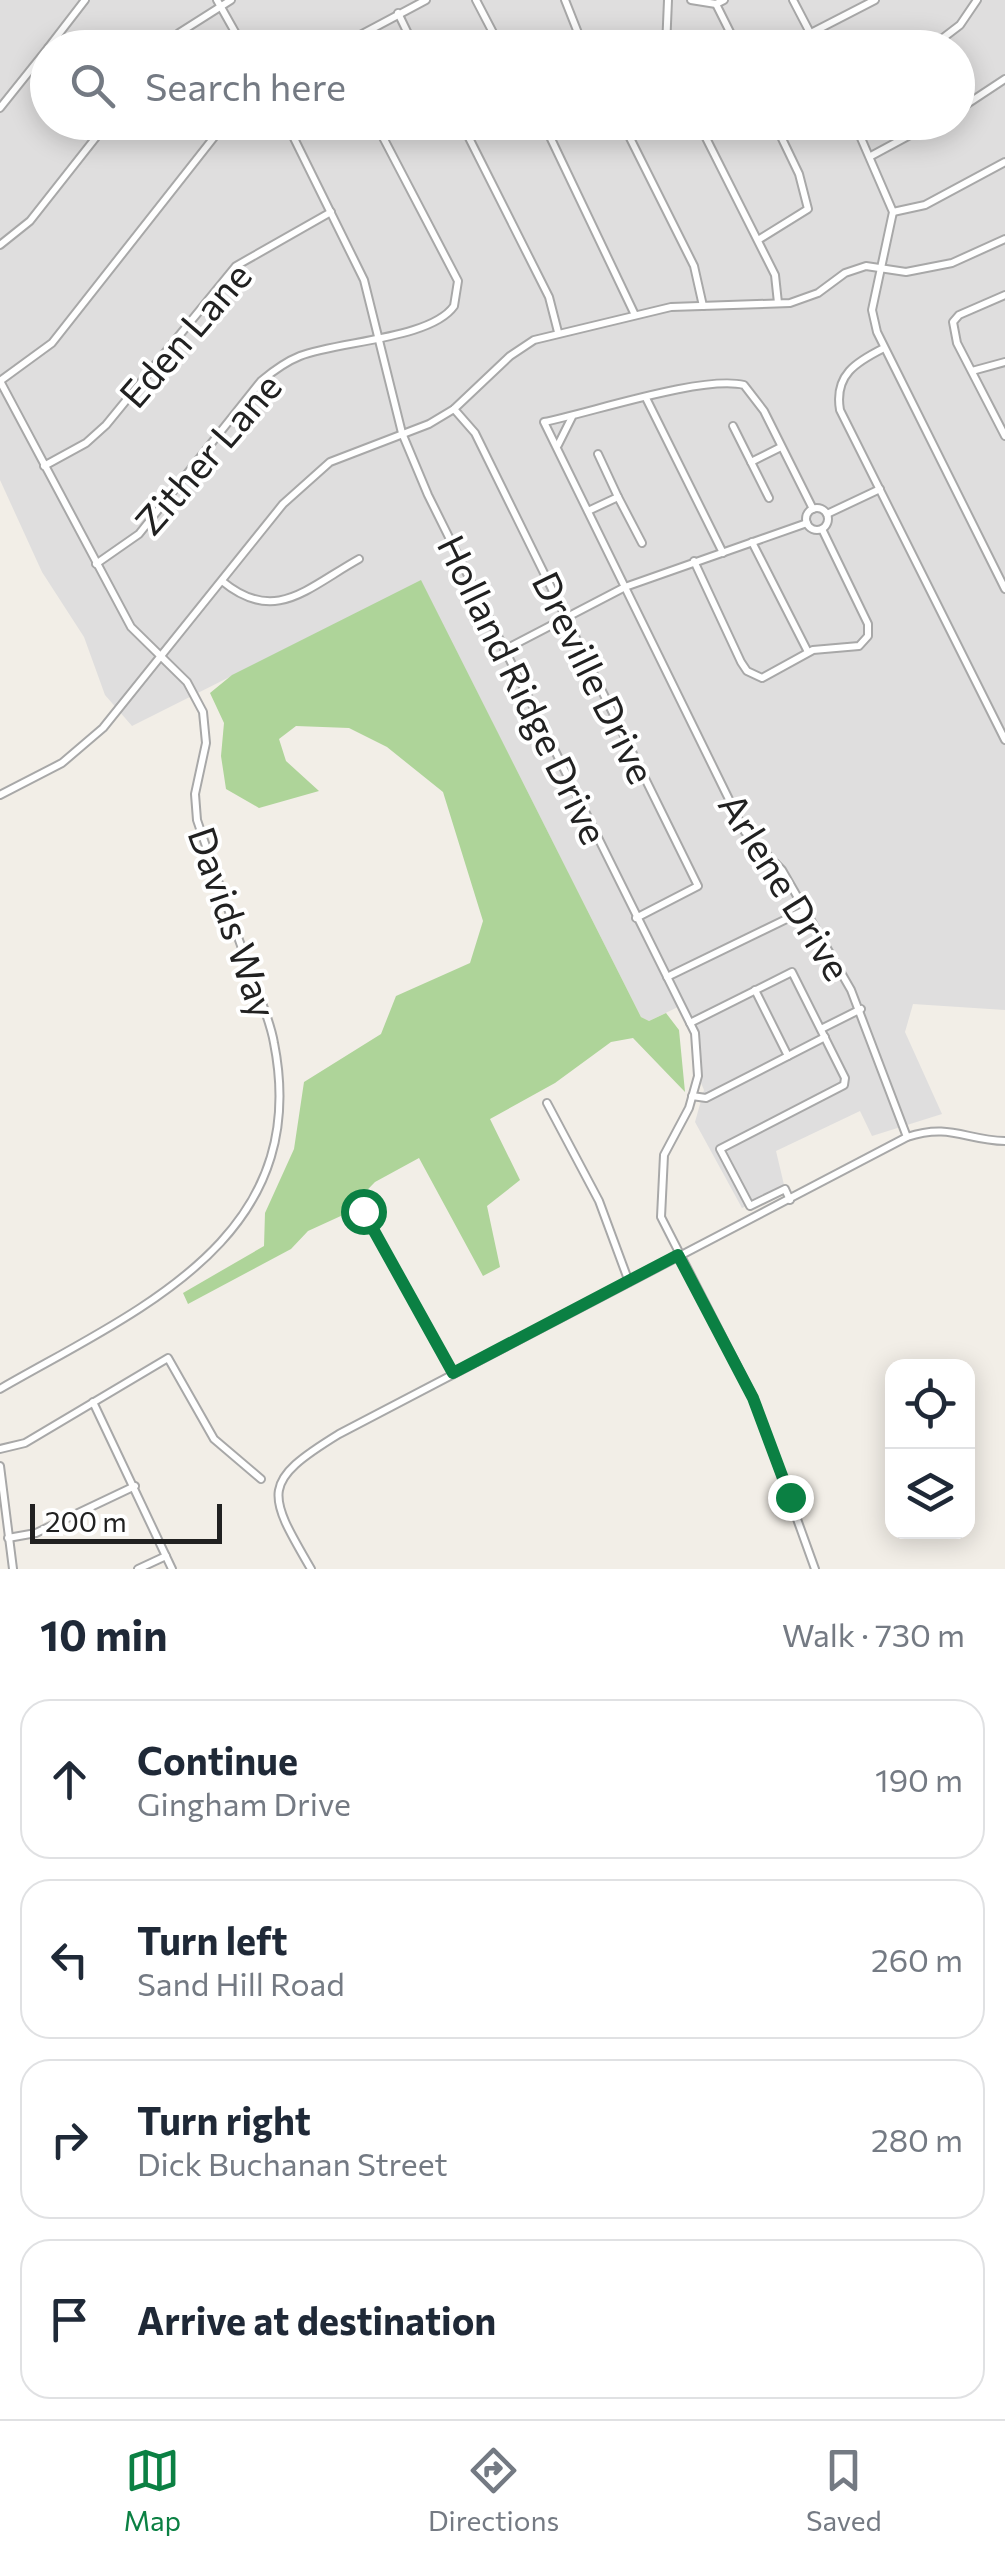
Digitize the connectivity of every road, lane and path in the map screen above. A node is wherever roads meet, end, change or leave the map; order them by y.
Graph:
1 (85, 0) edge
2 (230, 0) edge
3 (426, 0) edge
4 (476, 0) edge
5 (565, 0) edge
6 (668, 0) edge
7 (691, 0) edge
8 (793, 0) edge
9 (875, 0) edge
10 (977, 0) edge
11 (720, 2) edge
12 (219, 3) edge
13 (398, 12) junction
14 (62, 30) edge
15 (184, 30) edge
16 (234, 30) edge
17 (367, 30) edge
18 (406, 30) edge
19 (491, 30) edge
20 (577, 30) edge
21 (667, 30) edge
22 (731, 30) edge
23 (809, 30) edge
24 (817, 30) edge
25 (953, 30) edge
26 (30, 70) edge
27 (1005, 78) edge
28 (975, 98) edge
29 (0, 108) edge
30 (94, 140) edge
31 (212, 140) edge
32 (295, 140) edge
33 (384, 140) edge
34 (469, 140) edge
35 (551, 140) edge
36 (631, 140) edge
37 (707, 140) edge
38 (783, 140) edge
39 (863, 140) edge
40 (901, 140) edge
41 (871, 156) junction
42 (1005, 162) edge
43 (331, 212) junction
44 (893, 212) junction
45 (1005, 239) edge
46 (758, 240) junction
47 (0, 245) edge
48 (881, 269) junction
49 (1005, 294) edge
50 (778, 303) junction
51 (703, 306) junction
52 (636, 315) junction
53 (558, 332) junction
54 (380, 336) junction
55 (884, 348) junction
56 (1005, 362) edge
57 (972, 371) junction
58 (0, 381) edge
59 (646, 398) junction
60 (454, 409) junction
61 (572, 417) junction
62 (733, 426) dead end
63 (402, 433) junction
64 (1005, 436) edge
65 (558, 446) junction
66 (780, 447) junction
67 (598, 454) dead end
68 (751, 462) junction
69 (44, 466) junction
70 (880, 490) junction
71 (618, 496) junction
72 (769, 498) dead end
73 (813, 509) junction
74 (588, 512) junction
75 (827, 514) junction
76 (807, 522) junction
77 (822, 528) junction
78 (752, 542) junction
79 (642, 544) dead end
80 (722, 552) junction
81 (360, 560) dead end
82 (694, 561) junction
83 (96, 564) junction
84 (222, 581) junction
85 (625, 587) junction
86 (1005, 589) edge
87 (566, 619) junction
88 (504, 650) junction
89 (808, 652) junction
90 (162, 656) junction
91 (1005, 740) edge
92 (0, 795) edge
93 (803, 911) junction
94 (636, 918) junction
95 (667, 977) junction
96 (755, 990) junction
97 (860, 1009) junction
98 (690, 1022) junction
99 (823, 1033) junction
100 (788, 1056) junction
101 (692, 1096) junction
102 (547, 1103) dead end
103 (907, 1138) junction
104 (1005, 1141) edge
105 (790, 1200) junction
106 (363, 1211) dead end
107 (678, 1255) junction
108 (629, 1282) junction
109 (453, 1373) junction
110 (0, 1389) edge
111 (93, 1402) junction
112 (0, 1449) edge
113 (0, 1466) edge
114 (1, 1477) edge
115 (261, 1478) dead end
116 (135, 1486) junction
117 (8, 1538) junction
118 (166, 1556) junction
119 (12, 1567) edge
120 (0, 1568) edge
121 (138, 1569) edge
122 (172, 1569) edge
123 (311, 1569) edge
124 (816, 1569) edge

1 - 14 street
2 - 12 street
3 - 13 street
4 - 19 street
5 - 20 street
6 - 21 street
7 - 11 street
8 - 23 street
9 - 24 street
10 - 25 street
11 - 22 street
12 - 15 street
12 - 16 street
13 - 17 street
13 - 18 street
26 - 29 street
27 - 28 street
30 - 47 street
31 - 58 street
32 - 43 street, Holland Ridge Drive
33 - 54 street, Zither Lane
34 - 53 street
35 - 52 street
36 - 51 street
37 - 46 street
38 - 46 street
39 - 41 street
40 - 41 street
41 - 44 street
42 - 44 street
43 - 54 street, Holland Ridge Drive
43 - 69 street, Eden Lane
44 - 48 street
45 - 48 street
46 - 50 street
48 - 50 street
48 - 55 street
49 - 57 street
50 - 51 street
51 - 52 street
52 - 53 street
53 - 60 street
54 - 63 street, Holland Ridge Drive
54 - 83 street, Zither Lane
55 - 70 street
55 - 86 street
56 - 57 street
57 - 64 street
58 - 69 street, Davids Way
59 - 61 street
59 - 66 street
59 - 80 street
60 - 63 street
60 - 87 street, Dreville Drive
61 - 65 street
61 - 65 street
62 - 68 street
63 - 84 street
63 - 88 street, Holland Ridge Drive
65 - 74 street, Arlene Drive
66 - 68 street
66 - 73 street
67 - 71 street
68 - 72 street
69 - 83 street, Davids Way
70 - 75 street
70 - 91 street
71 - 74 street
71 - 79 street
73 - 75 street
73 - 76 street
74 - 85 street, Arlene Drive
75 - 77 street
76 - 77 street
76 - 78 street
77 - 89 street
78 - 80 street
78 - 89 street
80 - 82 street
81 - 84 street
82 - 85 street
82 - 89 street
83 - 90 street, Davids Way
84 - 90 street
85 - 87 street
85 - 93 street, Arlene Drive
87 - 88 street
87 - 94 street, Dreville Drive
88 - 94 street, Holland Ridge Drive
90 - 92 street
90 - 110 street, Davids Way
93 - 95 street
93 - 97 street, Arlene Drive
94 - 95 street, Holland Ridge Drive
95 - 98 street, Holland Ridge Drive
96 - 98 street
96 - 99 street
96 - 100 street
97 - 99 street
97 - 103 street, Arlene Drive
98 - 101 street, Holland Ridge Drive
99 - 100 street
99 - 105 street
100 - 101 street
101 - 107 street, Holland Ridge Drive
102 - 108 street
103 - 104 street
103 - 105 street
105 - 107 street
106 - 109 street
107 - 108 street
107 - 124 street, Holland Ridge Drive
108 - 109 street
109 - 123 street
111 - 112 street
111 - 115 street
111 - 116 street
113 - 114 street
114 - 117 street
116 - 117 street
116 - 118 street
117 - 119 street
118 - 121 street
118 - 122 street
119 - 120 street

